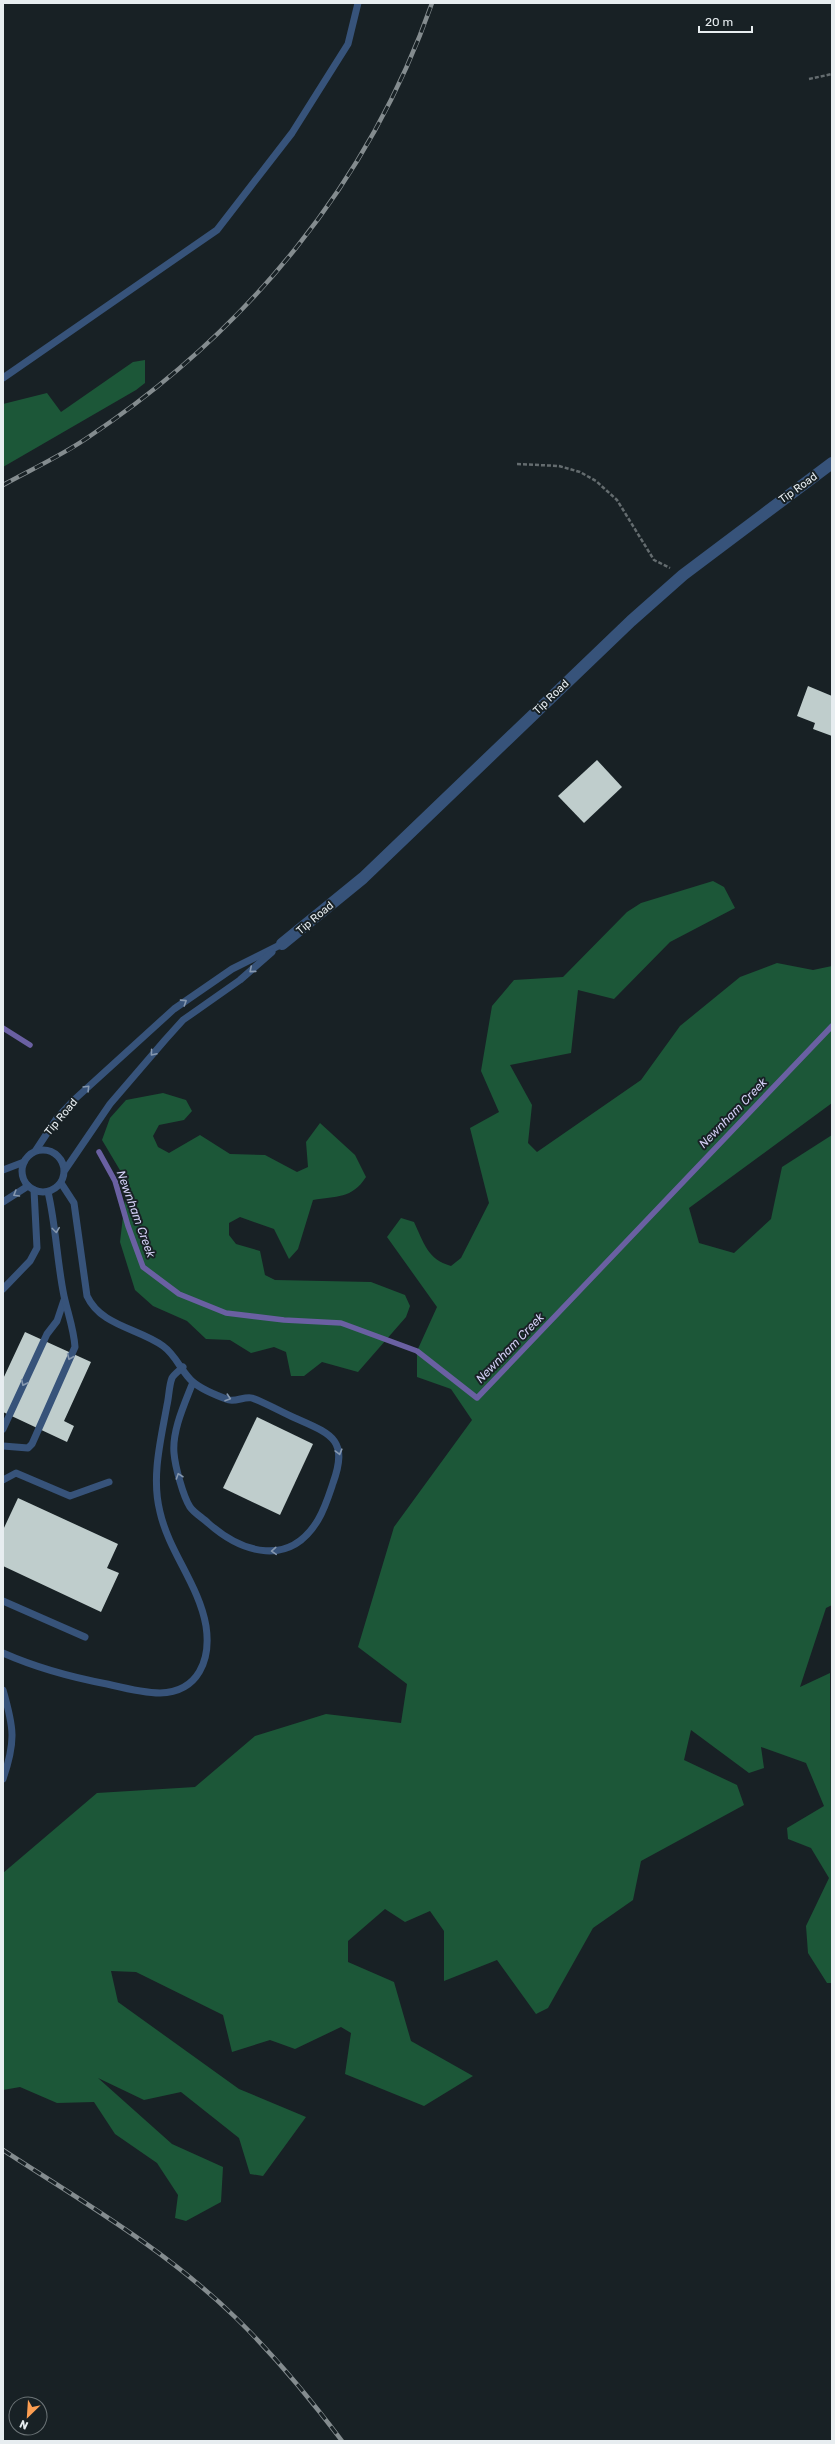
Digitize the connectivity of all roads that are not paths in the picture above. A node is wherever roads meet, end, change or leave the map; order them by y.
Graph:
1 (358, 3) edge
2 (3, 378) edge
3 (832, 463) edge
4 (282, 944) junction
5 (36, 1150) junction
6 (24, 1162) junction
7 (3, 1170) edge
8 (65, 1170) junction
9 (61, 1183) junction
10 (31, 1188) junction
11 (48, 1192) junction
12 (3, 1202) edge
13 (3, 1289) edge
14 (64, 1298) junction
15 (183, 1367) junction
16 (193, 1382) junction
17 (3, 1429) edge
18 (3, 1446) edge
19 (3, 1480) edge
20 (109, 1482) dead end
21 (3, 1601) edge
22 (85, 1637) dead end
23 (3, 1653) edge
24 (3, 1690) edge
25 (3, 1779) edge

1 - 2 lane
3 - 4 street, Tip Road
5 -> 4 lane, Tip Road
4 -> 8 lane, Tip Road
5 - 6 lane
5 - 8 lane
6 - 7 lane
6 - 10 lane
8 - 9 lane
9 - 11 lane
9 - 15 lane
10 - 11 lane
10 -> 12 lane
10 - 13 lane
11 -> 14 lane
14 -> 17 lane
14 -> 18 lane
15 - 16 lane
15 - 23 lane
16 -> 16 lane
19 - 20 lane
21 - 22 lane
24 - 25 lane

